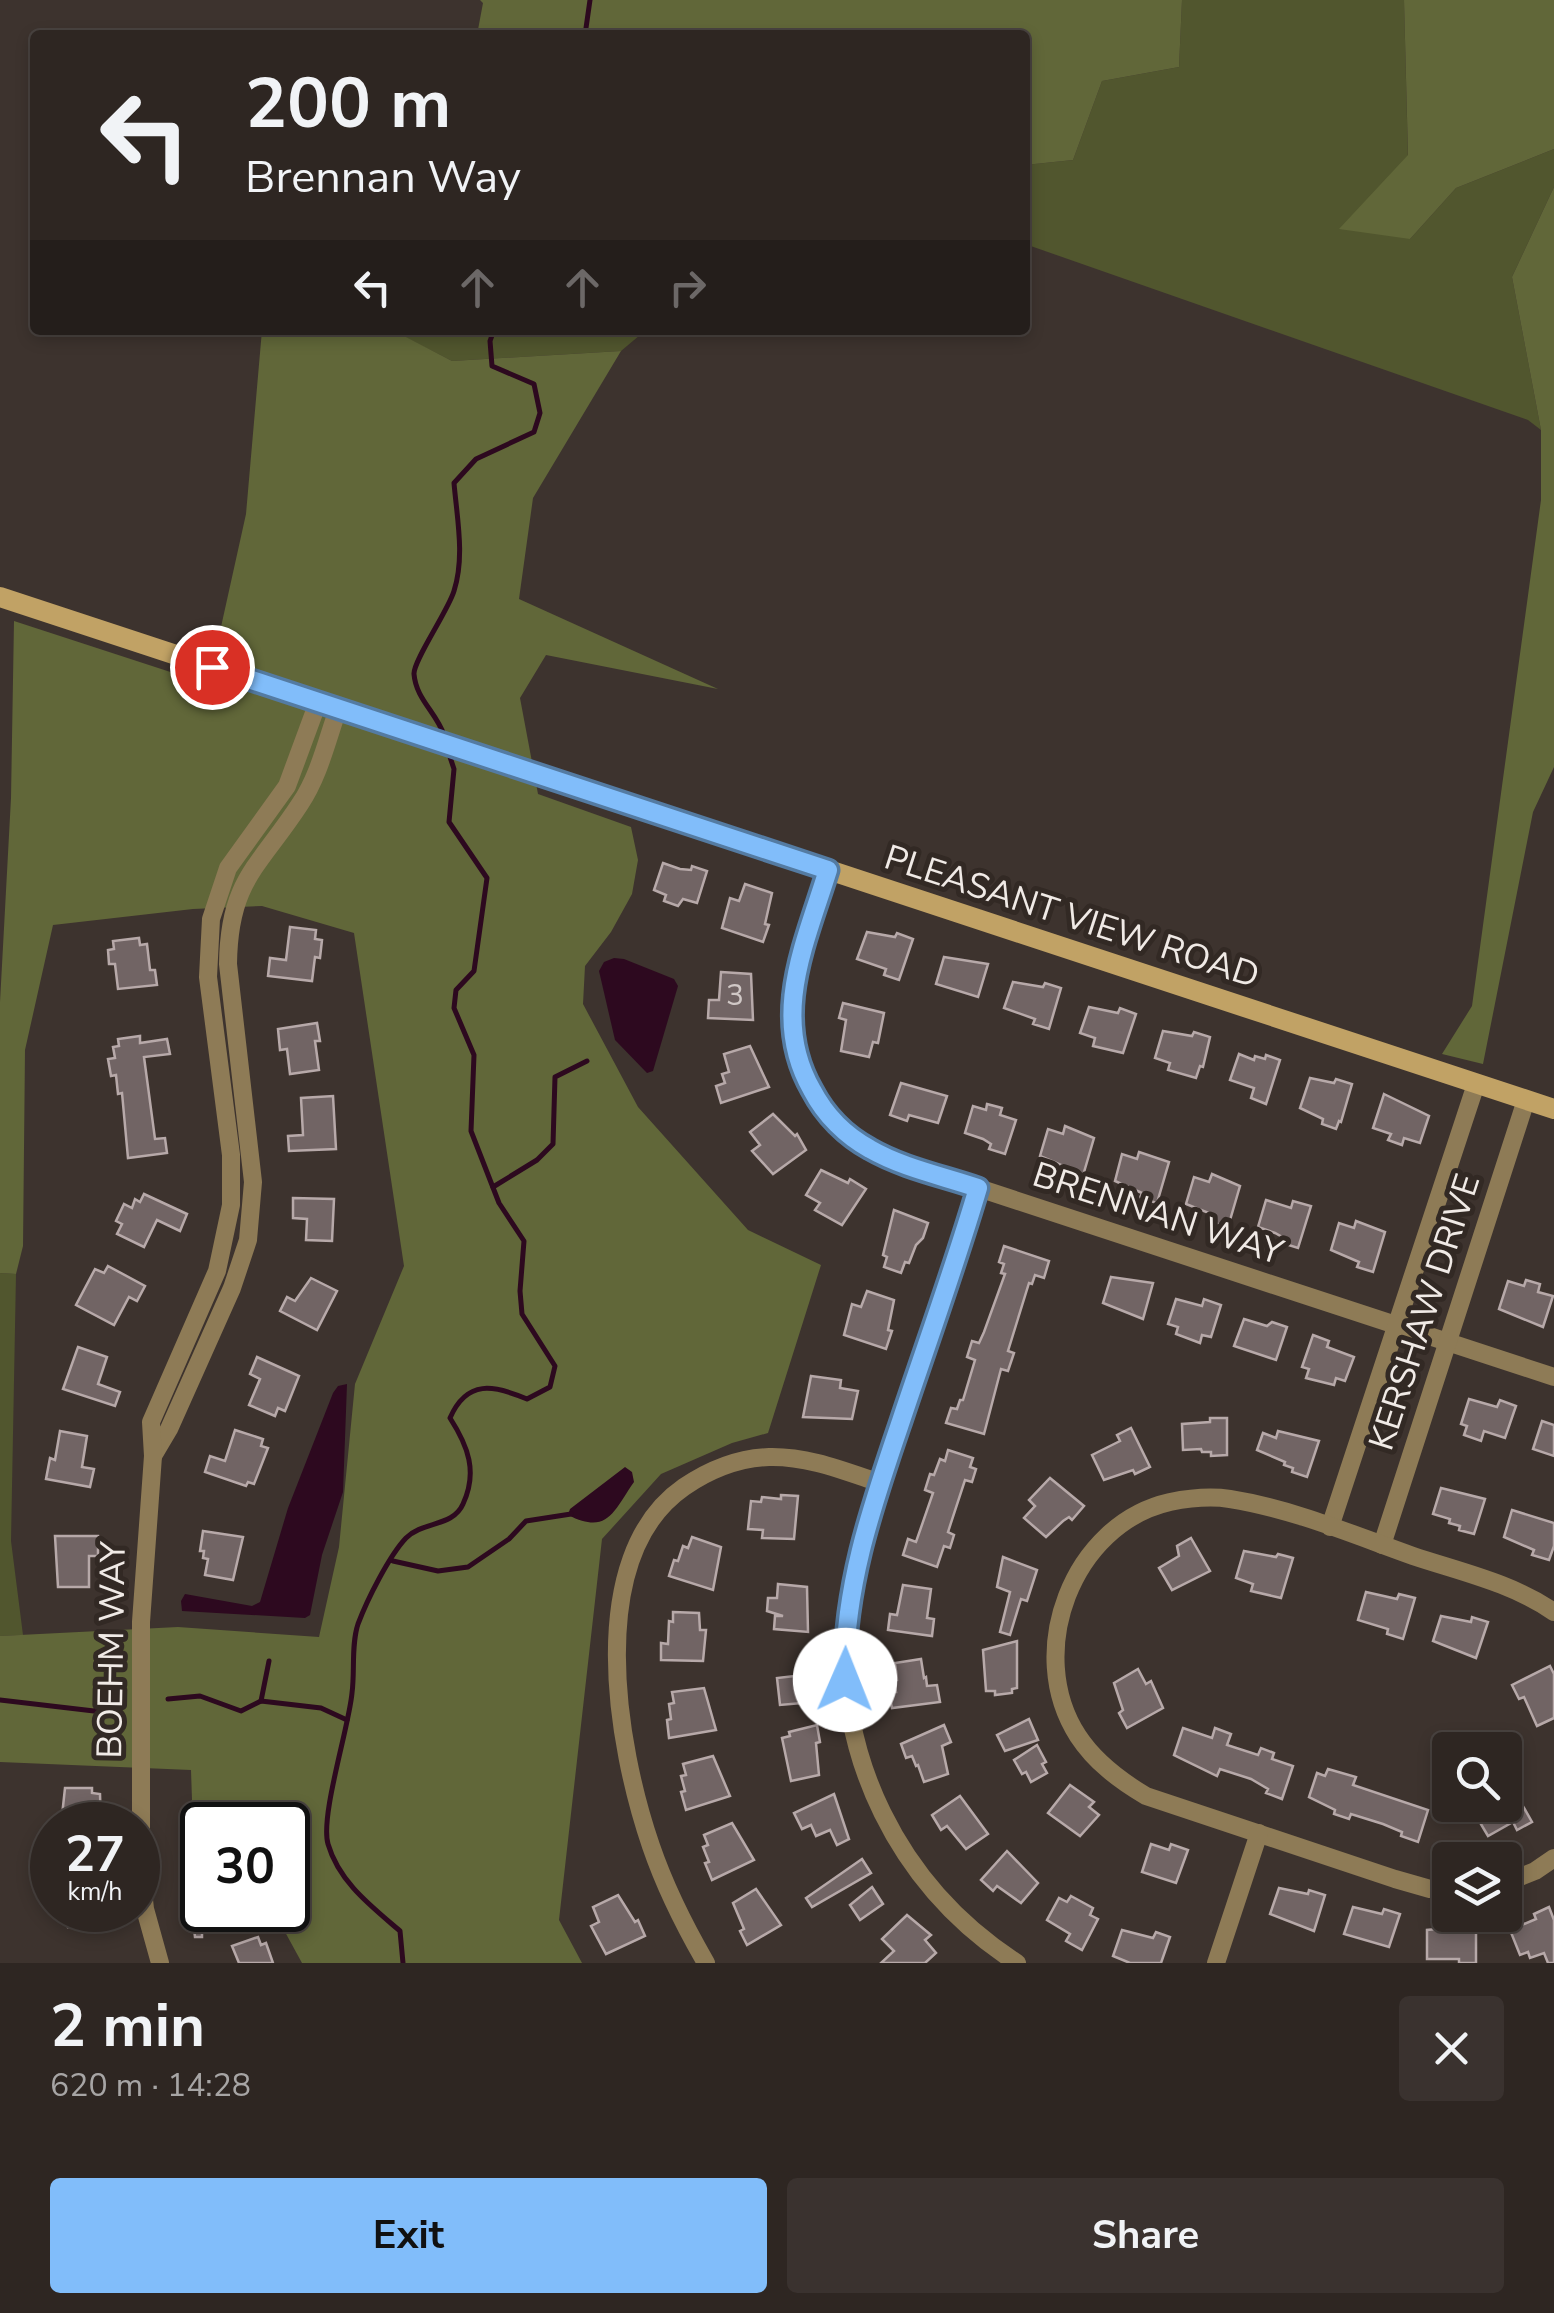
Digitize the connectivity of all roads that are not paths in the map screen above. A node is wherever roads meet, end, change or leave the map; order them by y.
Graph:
1 (0, 597) edge
2 (328, 706) junction
3 (231, 862) junction
4 (828, 870) junction
5 (249, 873) junction
6 (1476, 1084) junction
7 (1526, 1100) junction
8 (1554, 1109) edge
9 (252, 1168) junction
10 (232, 1174) junction
11 (978, 1188) junction
12 (204, 1299) junction
13 (225, 1304) junction
14 (1396, 1325) junction
15 (1448, 1342) junction
16 (1554, 1377) edge
17 (152, 1456) junction
18 (880, 1483) junction
19 (1330, 1527) junction
20 (1382, 1544) junction
21 (1554, 1612) edge
22 (1259, 1833) junction
23 (1554, 1858) edge
24 (1522, 1876) edge
25 (1432, 1889) edge
26 (160, 1963) edge
27 (706, 1963) edge
28 (1017, 1963) edge
29 (1216, 1963) edge

1 - 2 street, PLEASANT VIEW ROAD
2 - 3 street, BOEHM WAY
2 - 4 street, PLEASANT VIEW ROAD
2 - 5 street, BOEHM WAY
3 - 5 street
3 - 10 street, BOEHM WAY
4 - 6 street, PLEASANT VIEW ROAD
4 - 11 street, BRENNAN WAY
5 - 9 street, BOEHM WAY
6 - 7 street, PLEASANT VIEW ROAD
6 - 14 street, KERSHAW DRIVE
7 - 8 street, PLEASANT VIEW ROAD
7 - 15 street, KERSHAW DRIVE
9 - 10 street
9 - 13 street, BOEHM WAY
10 - 12 street, BOEHM WAY
11 - 14 street, BRENNAN WAY
11 - 18 street
12 - 13 street
12 - 17 street, BOEHM WAY
13 - 17 street, BOEHM WAY
14 - 15 street, BRENNAN WAY
14 - 19 street, KERSHAW DRIVE
15 - 16 street, BRENNAN WAY
15 - 20 street, KERSHAW DRIVE
17 - 26 street, BOEHM WAY
18 - 27 street
18 - 28 street
19 - 20 street
19 - 22 street
20 - 21 street
22 - 25 street
22 - 29 street
23 - 24 street

